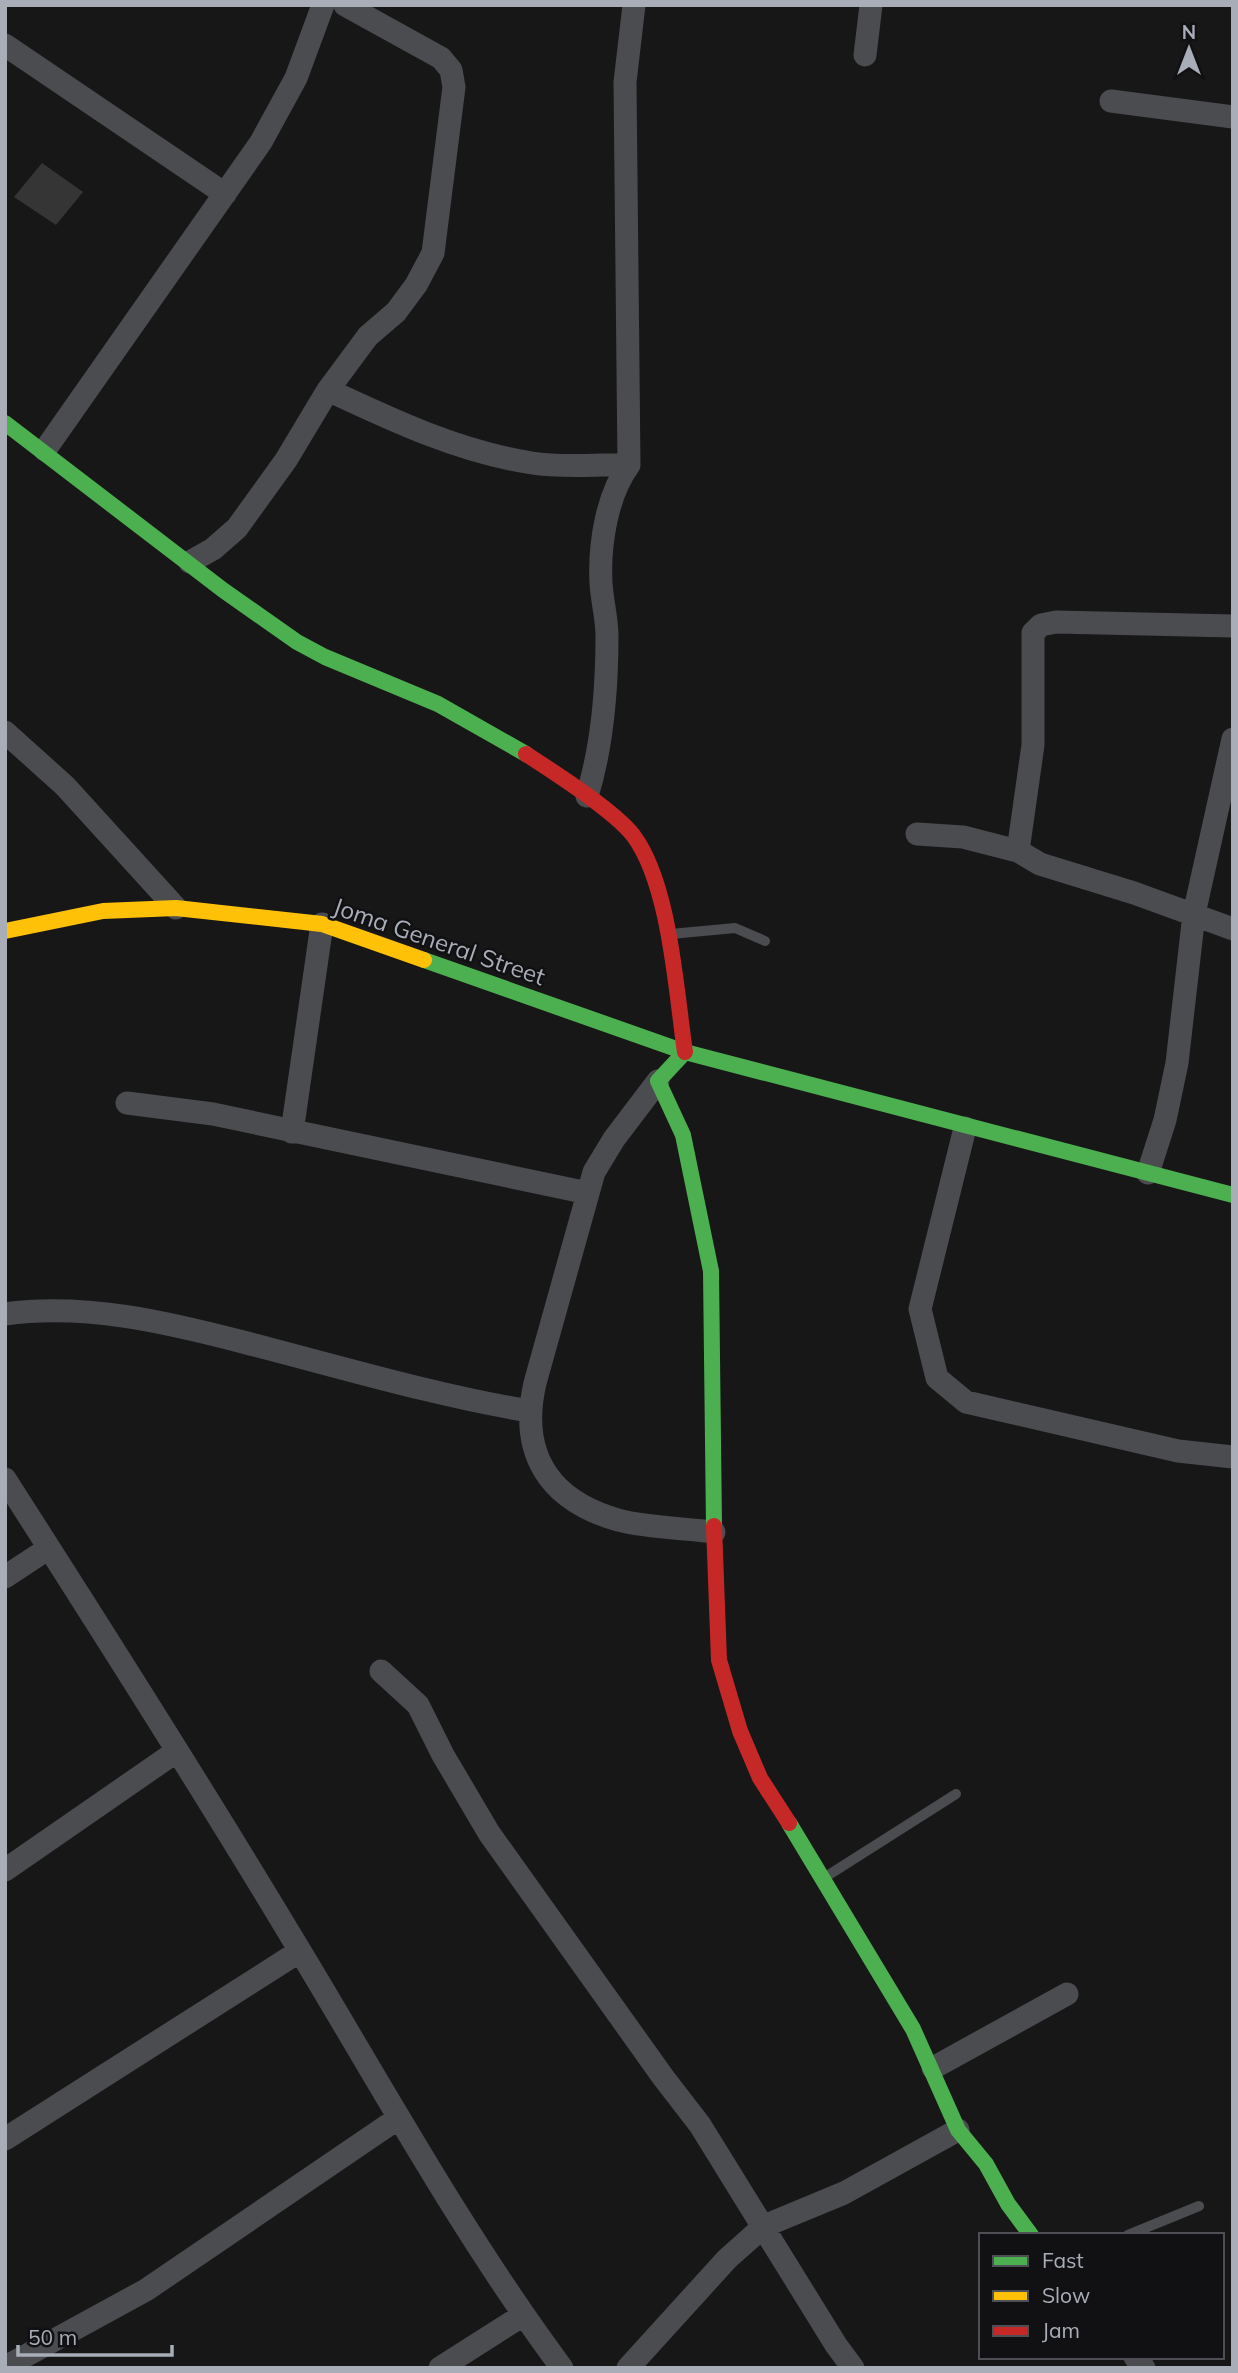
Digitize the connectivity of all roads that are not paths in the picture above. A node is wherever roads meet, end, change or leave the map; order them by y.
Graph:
1 (323, 5) edge
2 (345, 5) edge
3 (634, 5) edge
4 (871, 5) edge
5 (5, 45) edge
6 (865, 55) dead end
7 (1111, 101) dead end
8 (1233, 117) edge
9 (225, 194) junction
10 (328, 390) junction
11 (5, 423) edge
12 (45, 450) junction
13 (629, 465) junction
14 (190, 562) junction
15 (1233, 626) edge
16 (5, 732) edge
17 (1232, 741) edge
18 (587, 796) junction
19 (917, 834) dead end
20 (1018, 851) junction
21 (176, 908) junction
22 (1194, 914) junction
23 (322, 924) junction
24 (1233, 929) edge
25 (5, 931) edge
26 (665, 934) junction
27 (765, 941) dead end
28 (685, 1052) junction
29 (658, 1081) junction
30 (127, 1103) dead end
31 (965, 1128) junction
32 (292, 1132) junction
33 (1148, 1173) junction
34 (588, 1193) junction
35 (1233, 1195) edge
36 (5, 1314) edge
37 (529, 1411) junction
38 (1233, 1457) edge
39 (5, 1479) edge
40 (713, 1532) junction
41 (49, 1548) junction
42 (5, 1577) edge
43 (381, 1671) dead end
44 (177, 1751) junction
45 (956, 1794) dead end
46 (5, 1870) edge
47 (824, 1877) junction
48 (300, 1951) junction
49 (1067, 1994) dead end
50 (933, 2068) junction
51 (397, 2119) junction
52 (958, 2130) junction
53 (5, 2139) edge
54 (1199, 2206) dead end
55 (764, 2226) junction
56 (1030, 2233) edge
57 (1133, 2233) edge
58 (523, 2315) junction
59 (5, 2367) edge
60 (440, 2368) edge
61 (562, 2368) edge
62 (628, 2368) edge
63 (853, 2368) edge

1 - 9 street
2 - 10 street
3 - 13 street
4 - 6 street
5 - 9 street
7 - 8 street
9 - 12 street
10 - 13 street
10 - 14 street
11 - 12 street
12 - 14 street
13 - 18 street
14 - 18 street
15 - 20 street
16 - 21 street
17 - 22 street
18 - 26 street
19 - 20 street
20 - 22 street
21 - 23 street, Joma General Street
21 - 25 street, Joma General Street
22 - 24 street
22 - 33 street
23 - 28 street, Joma General Street
23 - 32 street
26 - 27 lane
26 - 28 street
28 - 29 street
28 - 31 street, Joma General Street
29 - 34 street
29 - 40 street
30 - 32 street
31 - 33 street, Joma General Street
31 - 38 street
32 - 34 street
33 - 35 street, Joma General Street
34 - 37 street
36 - 37 street
37 - 40 street
39 - 41 street
40 - 47 street
41 - 42 street
41 - 44 street
43 - 55 street
44 - 46 street
44 - 48 street
45 - 47 lane
47 - 50 street
48 - 51 street
48 - 53 street
49 - 50 street
50 - 52 street
51 - 58 street
51 - 59 street
52 - 55 street
52 - 56 street
54 - 57 lane
55 - 62 street
55 - 63 street
58 - 60 street
58 - 61 street

